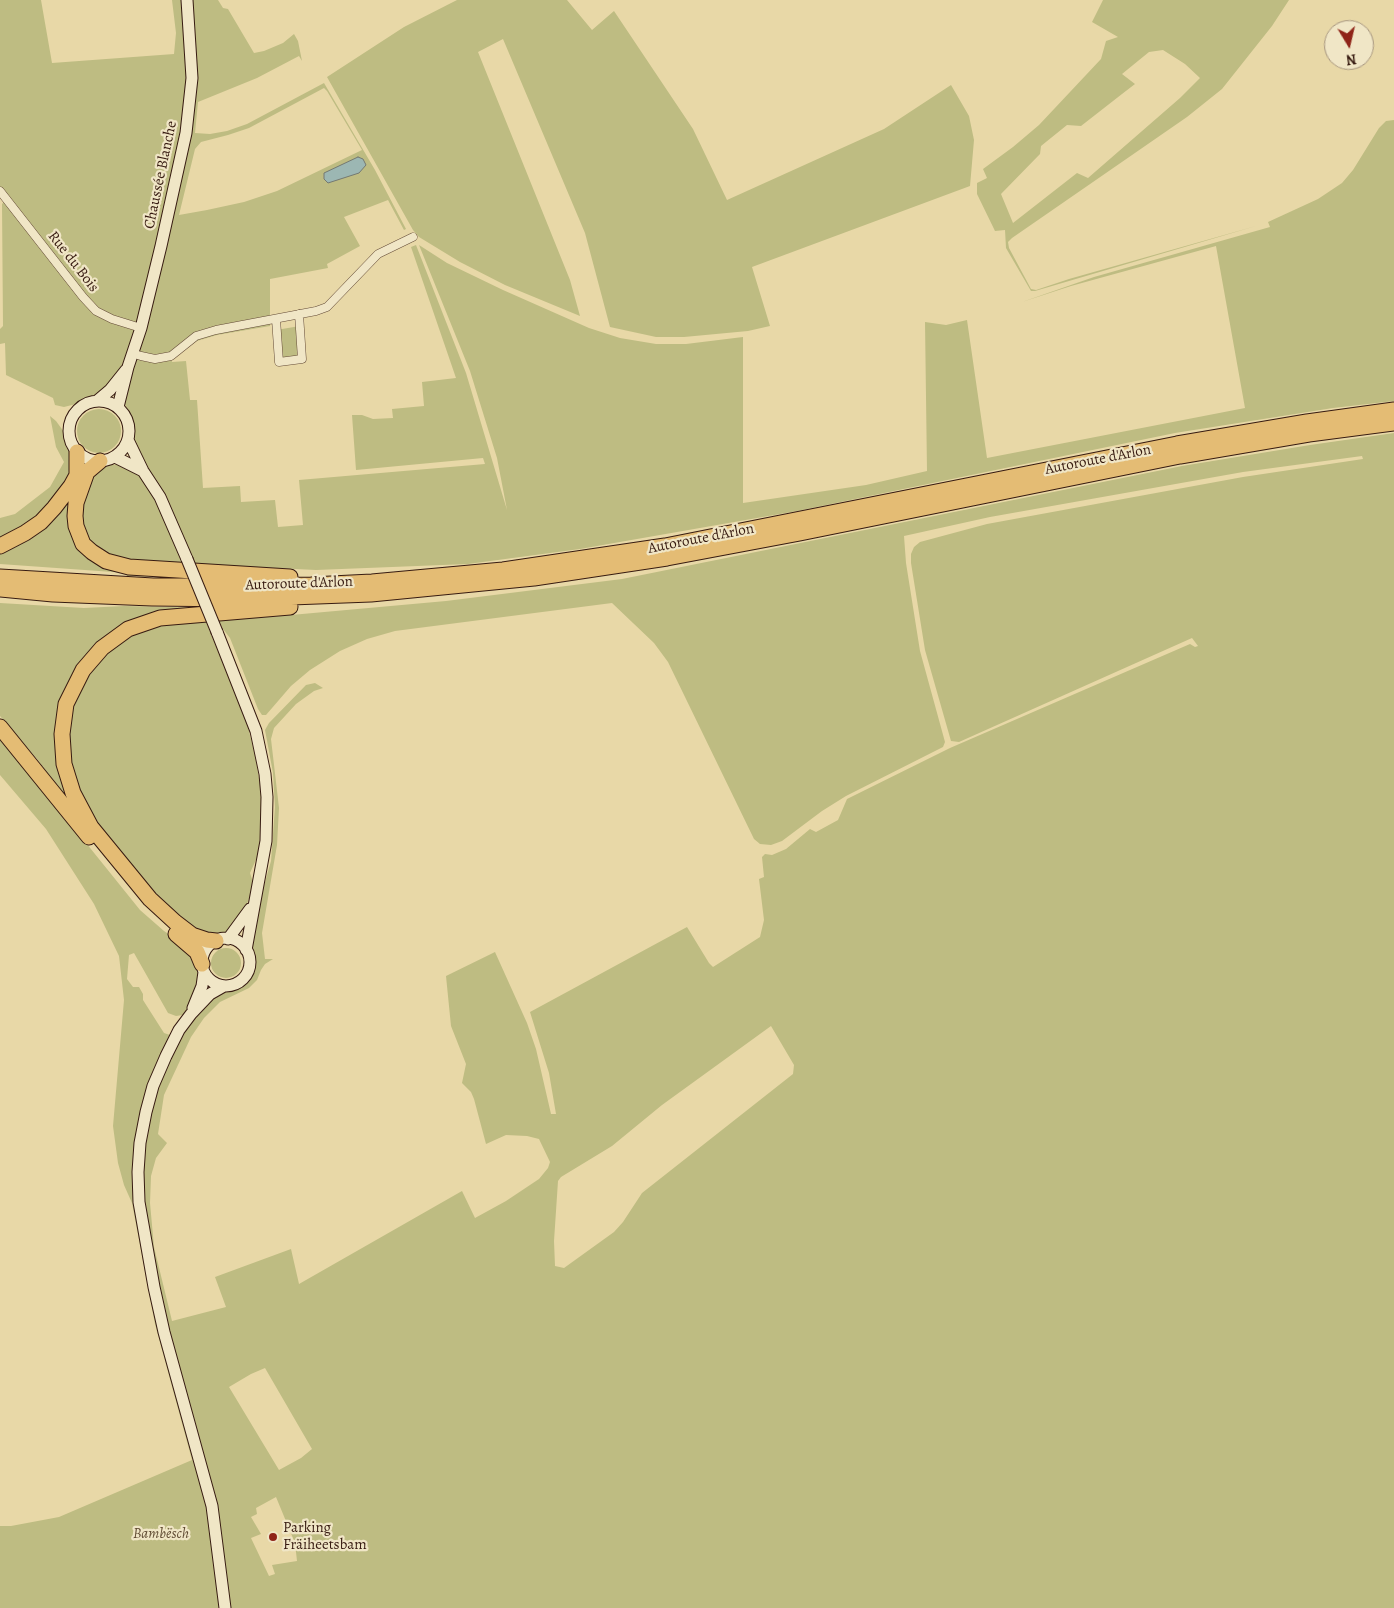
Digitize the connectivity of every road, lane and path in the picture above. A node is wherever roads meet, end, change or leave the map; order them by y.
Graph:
1 (187, 0) edge
2 (0, 191) edge
3 (413, 237) dead end
4 (299, 314) junction
5 (276, 319) junction
6 (141, 328) junction
7 (132, 353) junction
8 (128, 366) junction
9 (97, 401) junction
10 (118, 407) junction
11 (1394, 410) edge
12 (1394, 423) edge
13 (128, 440) junction
14 (77, 452) junction
15 (108, 459) junction
16 (143, 471) junction
17 (0, 546) edge
18 (0, 577) edge
19 (311, 585) junction
20 (0, 589) edge
21 (371, 594) junction
22 (0, 727) edge
23 (253, 906) junction
24 (222, 940) junction
25 (246, 950) junction
26 (203, 968) junction
27 (224, 986) junction
28 (191, 1014) junction
29 (225, 1608) edge

1 - 6 main road, Chaussée Blanche
2 - 6 street, Rue du Bois
3 - 4 street
4 - 5 street
4 - 5 street
5 - 7 street
6 - 7 main road, Chaussée Blanche
7 - 8 main road, Chaussée Blanche
8 - 9 main road
8 - 10 main road, Chaussée Blanche
9 - 10 main road
9 - 14 main road
10 - 13 main road
11 - 19 highway, Autoroute d'Arlon
12 - 21 highway, Autoroute d'Arlon
13 - 15 main road
13 - 16 main road
14 - 15 main road
14 - 17 highway
15 - 16 main road
15 - 19 highway
16 - 23 main road, bridge
18 - 19 highway, Autoroute d'Arlon
20 - 21 highway, Autoroute d'Arlon
21 - 24 highway
22 - 26 highway
23 - 24 main road
23 - 25 main road
24 - 25 main road
24 - 26 main road
25 - 27 main road
26 - 27 main road
26 - 28 main road
27 - 28 main road
28 - 29 main road

